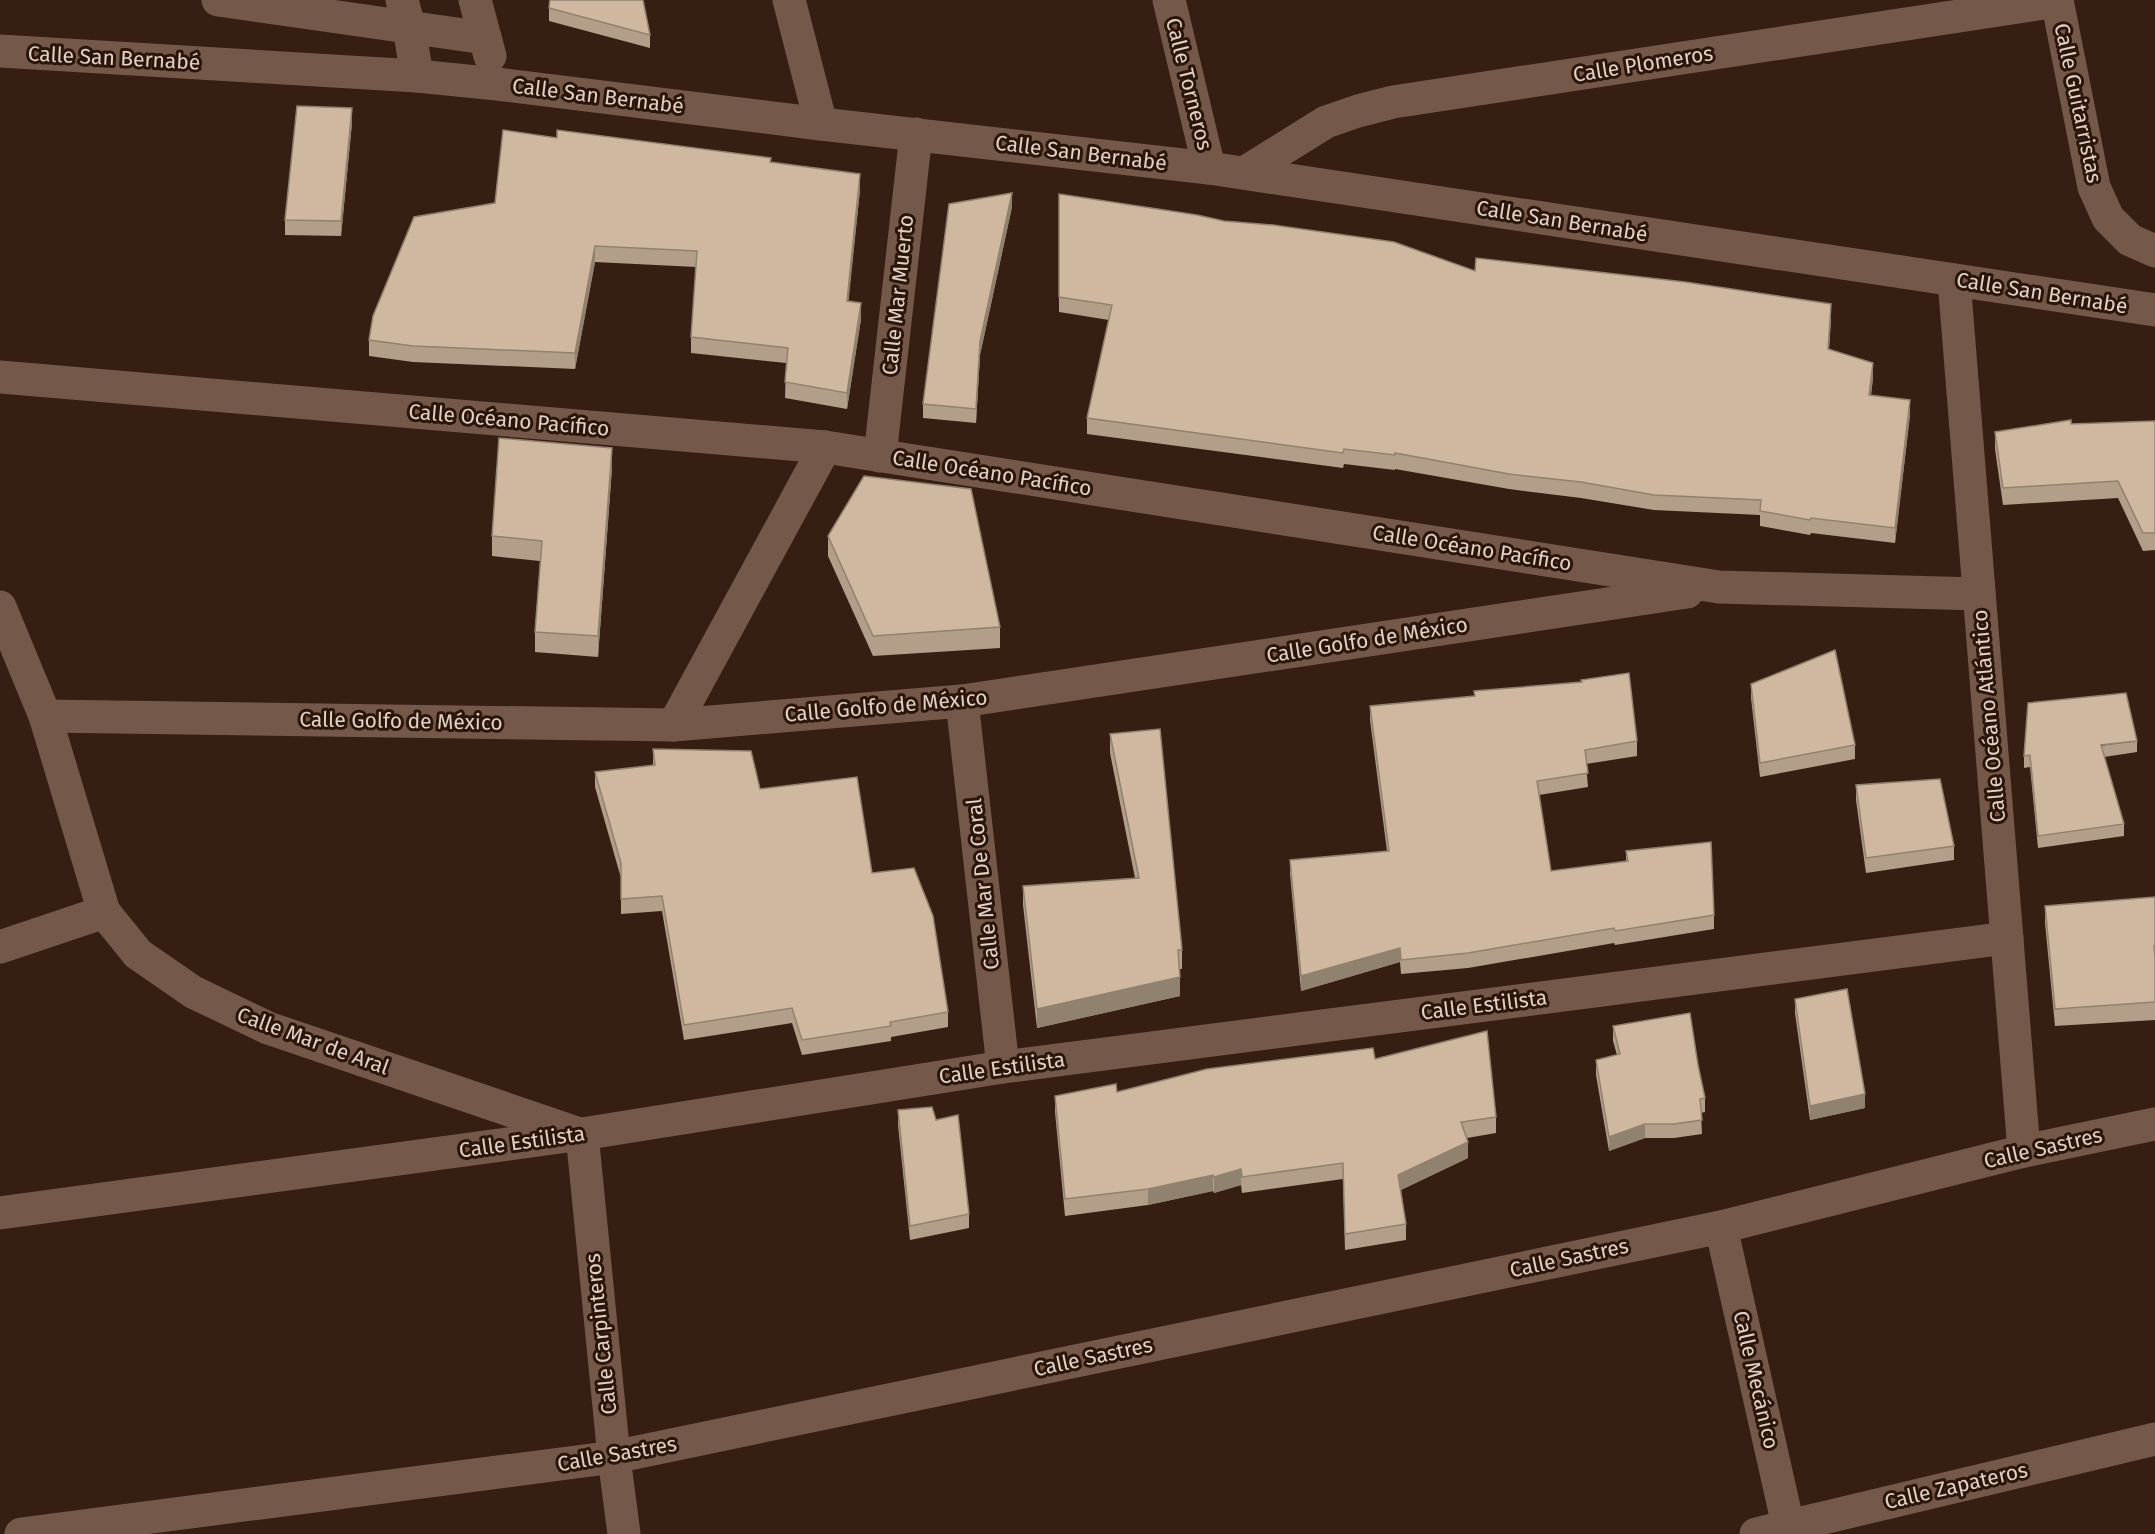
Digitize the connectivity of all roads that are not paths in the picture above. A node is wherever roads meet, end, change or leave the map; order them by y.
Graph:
1 (218, 0) edge
2 (475, 0) edge
3 (789, 0) edge
4 (1169, 0) edge
5 (2057, 1) edge
6 (406, 14) edge
7 (485, 38) junction
8 (0, 51) edge
9 (417, 76) junction
10 (497, 84) junction
11 (821, 124) junction
12 (916, 134) junction
13 (1209, 168) junction
14 (1244, 173) junction
15 (2155, 251) edge
16 (1954, 280) junction
17 (2155, 310) edge
18 (0, 377) edge
19 (825, 447) junction
20 (880, 456) junction
21 (1719, 587) junction
22 (1979, 594) junction
23 (0, 607) edge
24 (962, 701) junction
25 (45, 716) junction
26 (674, 725) junction
27 (104, 912) junction
28 (2007, 938) junction
29 (0, 947) edge
30 (1003, 1067) junction
31 (2155, 1124) edge
32 (582, 1134) junction
33 (2024, 1151) junction
34 (0, 1213) edge
35 (1721, 1227) junction
36 (2155, 1439) edge
37 (614, 1457) junction
38 (1789, 1530) edge
39 (21, 1534) edge
40 (624, 1534) edge
41 (1756, 1534) edge

1 - 6 street
2 - 7 street
3 - 11 street
4 - 13 street, Calle Torneros
5 - 14 street, Calle Plomeros
5 - 15 street, Calle Guitarristas
6 - 7 street
6 - 9 street
7 - 10 street
8 - 9 street, Calle San Bernabé
9 - 10 street, Calle San Bernabé
10 - 11 street, Calle San Bernabé
11 - 12 street, Calle San Bernabé
12 - 13 street, Calle San Bernabé
12 - 20 street, Calle Mar Muerto
13 - 14 street, Calle San Bernabé
14 - 16 street, Calle San Bernabé
16 - 17 street, Calle San Bernabé
16 - 22 street, Calle Océano Atlántico
18 - 19 street, Calle Océano Pacífico
19 - 20 street, Calle Océano Pacífico
19 - 26 street
20 - 21 street, Calle Océano Pacífico
21 - 22 street, Calle Océano Pacífico
21 - 24 street, Calle Golfo de México
22 - 28 street, Calle Océano Atlántico
23 - 25 street, Calle Mar de Aral
24 - 26 street, Calle Golfo de México
24 - 30 street, Calle Mar De Coral
25 - 26 street, Calle Golfo de México
25 - 27 street, Calle Mar de Aral
27 - 29 street
27 - 32 street, Calle Mar de Aral
28 - 30 street, Calle Estilista
28 - 33 street, Calle Océano Atlántico
30 - 32 street, Calle Estilista
31 - 33 street, Calle Sastres
32 - 34 street, Calle Estilista
32 - 37 street, Calle Carpinteros
33 - 35 street, Calle Sastres
35 - 37 street, Calle Sastres
35 - 38 street, Calle Mecánico
36 - 38 street, Calle Zapateros
37 - 39 street, Calle Sastres
37 - 40 street, Calle Carpinteros
38 - 41 street, Calle Zapateros

